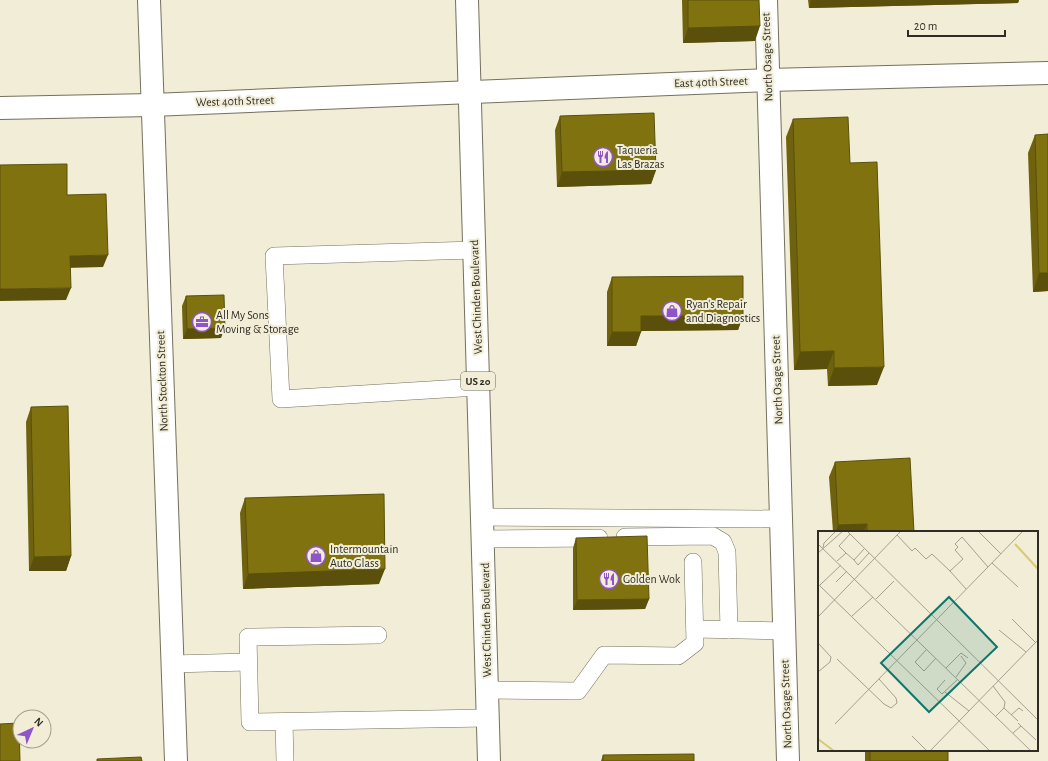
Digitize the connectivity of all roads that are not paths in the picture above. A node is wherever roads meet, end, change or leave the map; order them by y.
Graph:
1 (149, 0) edge
2 (467, 0) edge
3 (766, 0) edge
4 (1048, 73) edge
5 (768, 80) junction
6 (470, 92) junction
7 (152, 104) junction
8 (0, 108) edge
9 (475, 250) junction
10 (478, 387) junction
11 (482, 517) junction
12 (781, 519) junction
13 (484, 539) junction
14 (693, 562) dead end
15 (695, 629) junction
16 (729, 630) junction
17 (784, 631) junction
18 (378, 635) dead end
19 (248, 662) junction
20 (172, 664) junction
21 (488, 690) junction
22 (488, 718) junction
23 (284, 722) junction
24 (176, 761) edge
25 (285, 761) edge
26 (489, 761) edge
27 (788, 761) edge

1 - 7 street, North Stockton Street
2 - 6 street, West Chinden Boulevard / US 20
3 - 5 street, North Osage Street
4 - 5 street, East 40th Street
5 - 6 street, East 40th Street
5 - 12 street, North Osage Street
6 - 7 street, West 40th Street
6 - 9 street, West Chinden Boulevard / US 20
7 - 8 street, West 40th Street
7 - 20 street, North Stockton Street
9 - 10 street, West Chinden Boulevard / US 20
9 - 10 lane
10 - 11 street, West Chinden Boulevard / US 20
11 - 12 lane
11 - 13 street, West Chinden Boulevard / US 20
12 - 17 street, North Osage Street
13 - 16 lane
13 - 21 street, West Chinden Boulevard / US 20
14 - 15 lane
15 - 16 lane
15 - 21 lane
16 - 17 lane
17 - 27 street, North Osage Street
18 - 19 lane
19 - 20 lane
19 - 23 lane
20 - 24 street, North Stockton Street
21 - 22 street, West Chinden Boulevard / US 20
22 - 23 lane
22 - 26 street, West Chinden Boulevard / US 20
23 - 25 lane

